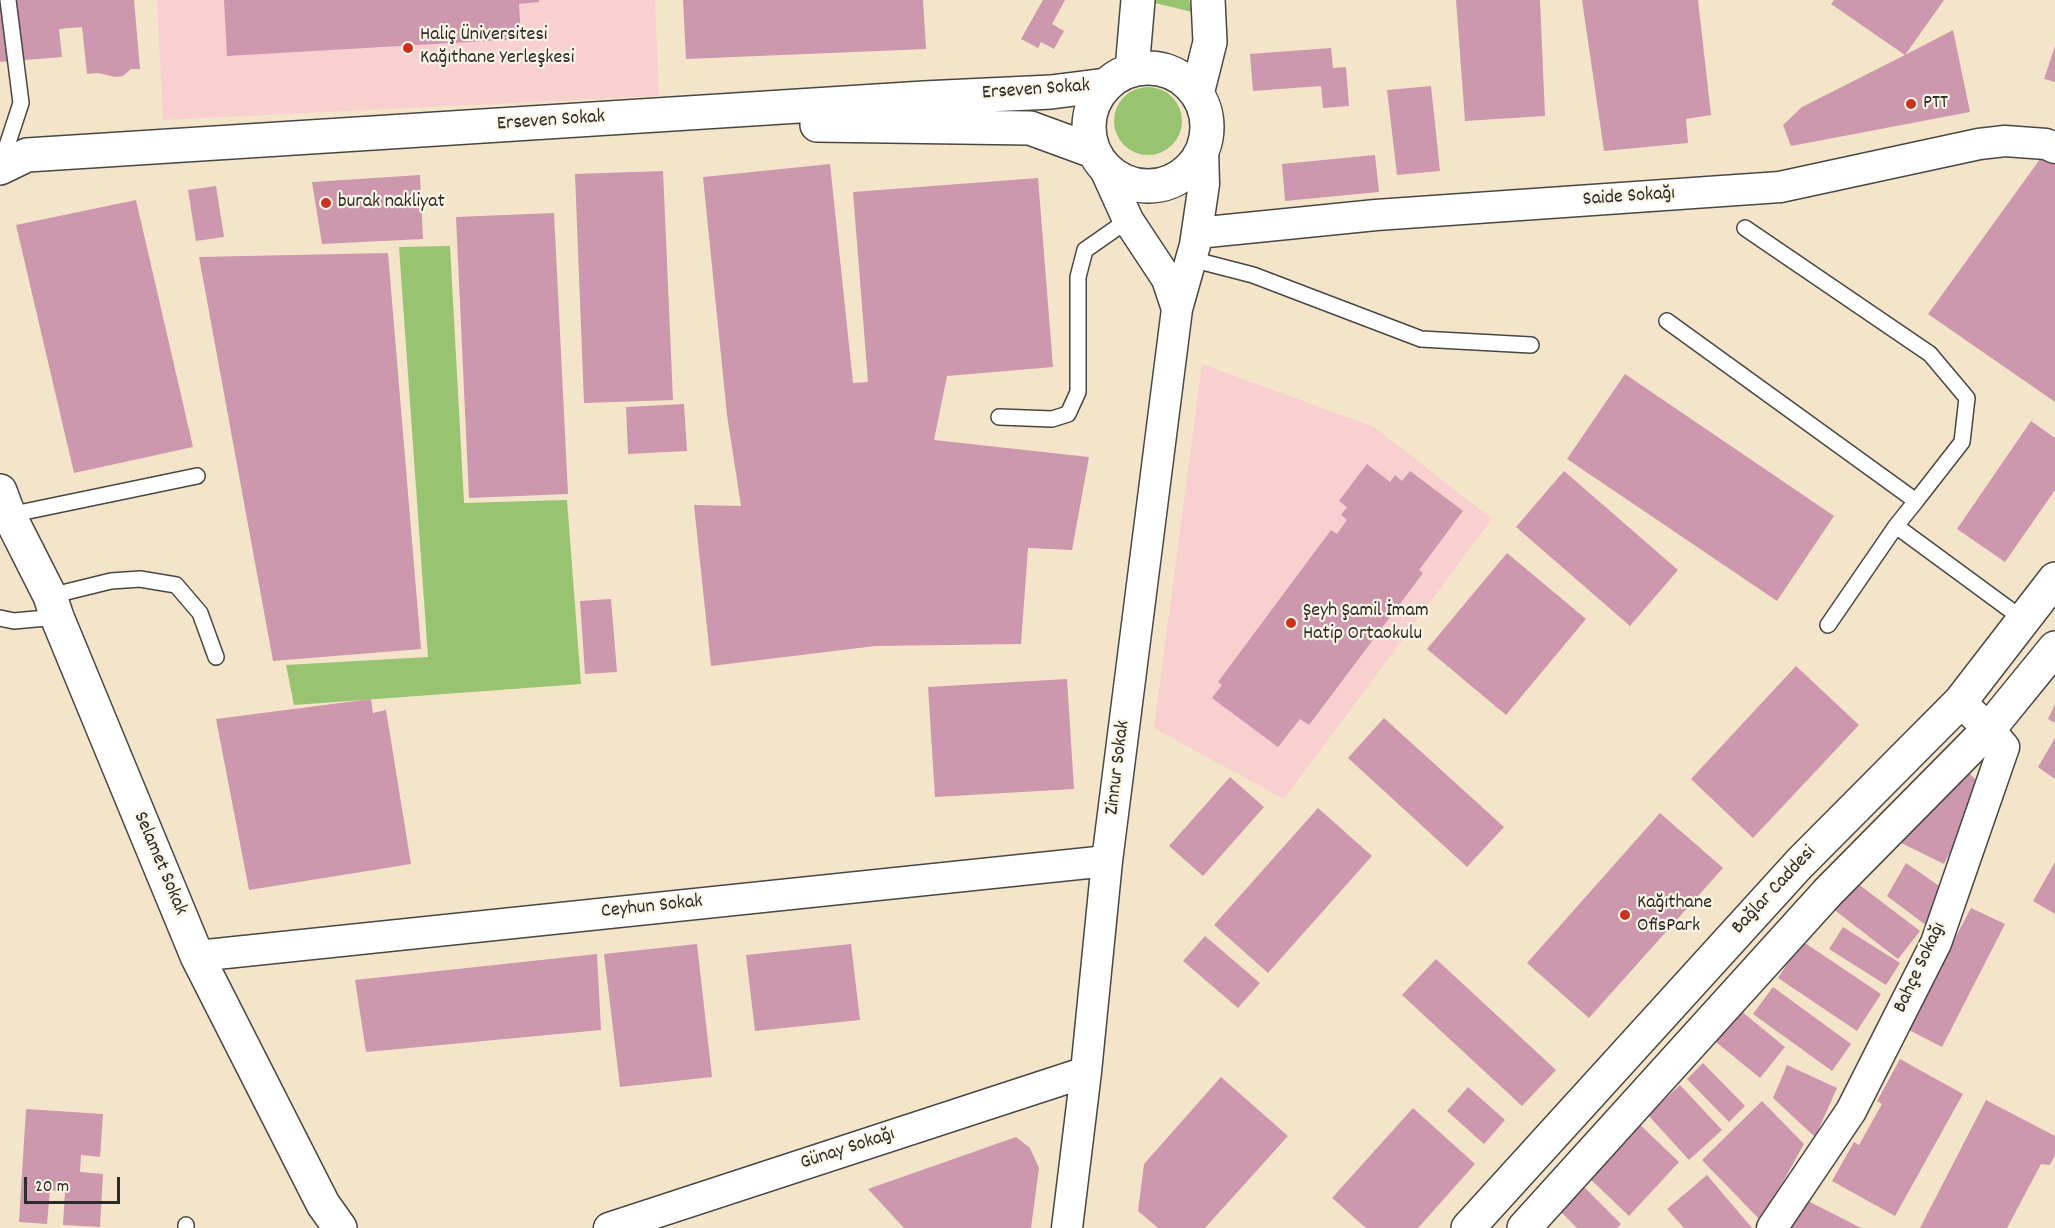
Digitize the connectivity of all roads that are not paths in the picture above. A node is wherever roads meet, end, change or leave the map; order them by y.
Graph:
1 (8, 0) edge
2 (1138, 0) edge
3 (1208, 0) edge
4 (1119, 78) junction
5 (1197, 94) junction
6 (2055, 148) edge
7 (1203, 151) junction
8 (1099, 159) junction
9 (0, 168) edge
10 (1128, 220) junction
11 (1745, 228) dead end
12 (1194, 246) junction
13 (1177, 309) junction
14 (1667, 321) dead end
15 (1531, 345) dead end
16 (999, 417) dead end
17 (197, 476) dead end
18 (1916, 501) junction
19 (4, 503) edge
20 (1896, 526) junction
21 (2055, 579) edge
22 (53, 607) junction
23 (0, 618) edge
24 (2024, 620) junction
25 (1828, 625) dead end
26 (2055, 648) edge
27 (216, 657) dead end
28 (1960, 702) junction
29 (1989, 729) junction
30 (1107, 861) junction
31 (197, 956) junction
32 (1086, 1072) junction
33 (340, 1228) edge
34 (609, 1228) edge
35 (1067, 1228) edge
36 (1468, 1228) edge
37 (1524, 1228) edge
38 (1772, 1228) edge

1 - 9 lane
2 - 4 street
3 - 5 street
4 - 5 street
4 - 8 street
4 - 9 street, Erseven Sokak
5 - 7 street
6 - 12 street, Saide Sokağı
7 - 8 street
7 - 12 street, Zinnur Sokak
8 - 9 street, Erseven Sokak
8 - 10 street
10 - 13 street
10 - 16 lane
11 - 18 lane
12 - 13 street, Zinnur Sokak
12 - 15 lane
13 - 30 street, Zinnur Sokak
14 - 18 lane
17 - 19 lane
18 - 20 lane
19 - 22 street, Selamet Sokak
20 - 24 lane
20 - 25 lane
21 - 24 street, Bağlar Caddesi
22 - 23 lane
22 - 27 lane
22 - 31 street, Selamet Sokak
24 - 28 street, Bağlar Caddesi
26 - 29 street, Bağlar Caddesi
28 - 29 street, Bahçe Sokağı
28 - 36 street, Bağlar Caddesi
29 - 37 street, Bağlar Caddesi
29 - 38 street, Bahçe Sokağı
30 - 31 street, Ceyhun Sokak
30 - 32 street, Zinnur Sokak
31 - 33 street, Selamet Sokak
32 - 34 street, Günay Sokağı
32 - 35 street, Zinnur Sokak

